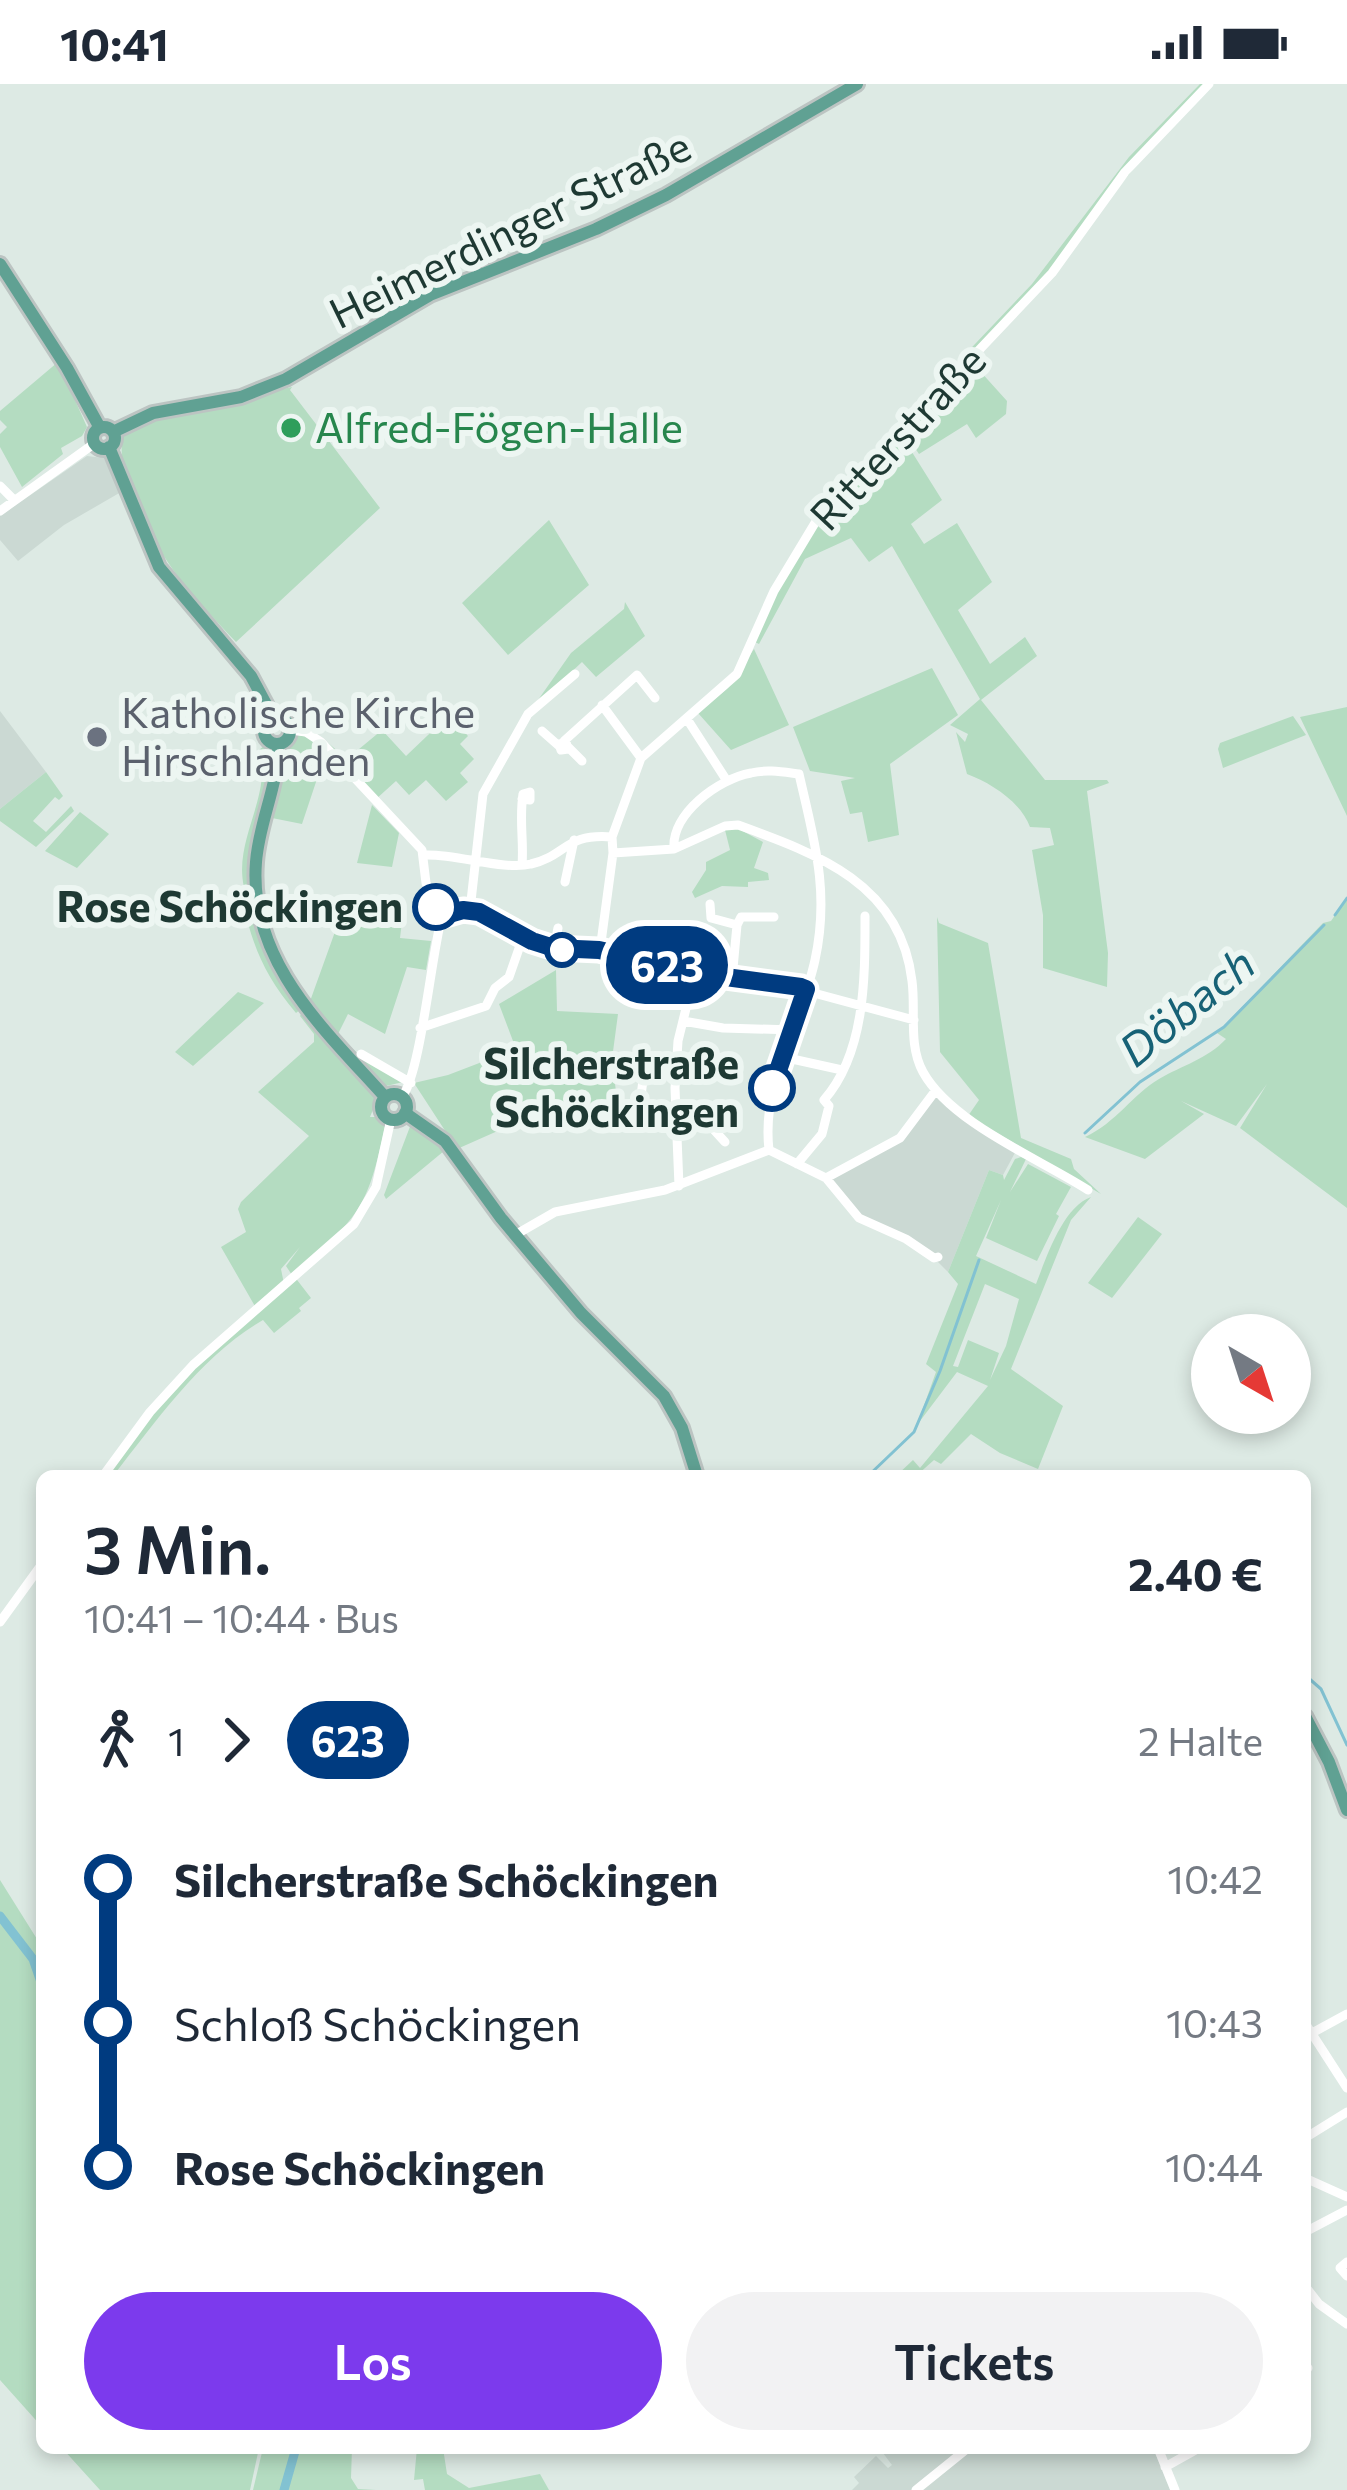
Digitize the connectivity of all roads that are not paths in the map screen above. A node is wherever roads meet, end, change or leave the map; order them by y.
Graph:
1 (857, 84) edge
2 (1209, 84) edge
3 (0, 264) edge
4 (106, 430) junction
5 (102, 445) junction
6 (0, 486) edge
7 (14, 500) junction
8 (0, 511) edge
9 (575, 674) dead end
10 (655, 698) dead end
11 (602, 705) junction
12 (274, 719) junction
13 (687, 719) junction
14 (290, 730) junction
15 (542, 731) dead end
16 (278, 744) junction
17 (564, 745) junction
18 (641, 758) junction
19 (582, 761) dead end
20 (727, 781) junction
21 (522, 799) dead end
22 (612, 837) junction
23 (574, 840) junction
24 (674, 849) junction
25 (613, 853) junction
26 (424, 856) junction
27 (820, 857) junction
28 (475, 860) junction
29 (522, 865) junction
30 (565, 882) dead end
31 (710, 904) dead end
32 (470, 910) junction
33 (442, 916) junction
34 (865, 916) dead end
35 (774, 917) dead end
36 (737, 925) junction
37 (658, 926) dead end
38 (558, 928) dead end
39 (523, 937) junction
40 (554, 948) junction
41 (599, 950) junction
42 (654, 962) junction
43 (695, 972) junction
44 (732, 979) junction
45 (808, 991) junction
46 (863, 1005) junction
47 (914, 1020) junction
48 (683, 1021) junction
49 (420, 1028) junction
50 (793, 1030) junction
51 (361, 1054) dead end
52 (783, 1057) junction
53 (616, 1060) dead end
54 (646, 1066) junction
55 (842, 1070) junction
56 (675, 1074) junction
57 (411, 1083) junction
58 (936, 1090) junction
59 (641, 1096) dead end
60 (385, 1097) junction
61 (402, 1097) junction
62 (405, 1112) junction
63 (391, 1120) junction
64 (677, 1124) junction
65 (626, 1128) dead end
66 (725, 1142) dead end
67 (769, 1150) junction
68 (796, 1164) junction
69 (826, 1178) junction
70 (679, 1186) junction
71 (1088, 1190) dead end
72 (515, 1235) junction
73 (938, 1257) dead end
74 (107, 1470) edge
75 (695, 1470) edge
76 (36, 1572) edge
77 (0, 1622) edge
78 (1311, 1729) edge
79 (1347, 1810) edge
80 (1347, 2014) edge
81 (1311, 2027) edge
82 (1311, 2032) edge
83 (1343, 2072) edge
84 (1347, 2088) edge
85 (1347, 2112) edge
86 (1311, 2134) edge
87 (1311, 2181) edge
88 (1347, 2197) edge
89 (1347, 2210) edge
90 (1311, 2228) edge
91 (1347, 2263) edge
92 (1347, 2276) edge
93 (1311, 2294) edge
94 (1347, 2324) edge
95 (961, 2454) edge
96 (1160, 2454) edge
97 (1188, 2454) edge
98 (1165, 2467) junction
99 (916, 2490) edge
100 (1175, 2490) edge

1 - 4 main road, Heimerdinger Straße
2 - 13 street, Ritterstraße
3 - 4 main road
4 - 5 main road
5 - 7 street
5 - 12 main road
6 - 7 street
7 - 8 street
9 - 28 street
10 - 11 street
11 - 17 street
11 - 18 street
12 - 14 main road
12 - 16 main road
13 - 18 street, Ritterstraße
13 - 20 street
14 - 16 main road
14 - 26 street
15 - 17 street
16 - 60 main road
17 - 19 street
18 - 22 street, Ritterstraße
20 - 24 street
20 - 27 street
21 - 29 street
22 - 23 street
22 - 25 street, Ritterstraße
23 - 29 street
23 - 30 street
24 - 25 street
24 - 27 street
25 - 41 street, Ritterstraße
26 - 28 street
26 - 33 street
27 - 45 street
27 - 47 street
28 - 29 street
28 - 32 street
31 - 36 street
32 - 33 street
32 - 39 street
33 - 49 street
34 - 46 street
35 - 36 street
36 - 44 street
37 - 42 street
38 - 40 street
39 - 40 street
39 - 49 street
40 - 41 street
41 - 42 street
42 - 43 street
43 - 44 street
43 - 48 street
44 - 45 street
45 - 46 street
45 - 50 street
46 - 47 street
46 - 55 street
47 - 58 street
48 - 50 street
48 - 56 street
49 - 57 street
50 - 52 street
51 - 57 street
52 - 55 street
52 - 67 street
53 - 54 street
54 - 56 street
54 - 59 street
55 - 68 street
56 - 64 street
57 - 61 street
58 - 69 street
58 - 71 street
60 - 61 main road
60 - 63 main road
61 - 62 main road
62 - 63 main road
62 - 72 main road
63 - 74 street
64 - 65 street
64 - 66 street
64 - 70 street
67 - 68 street
67 - 70 street
68 - 69 street
69 - 73 street
70 - 72 street
72 - 75 main road
76 - 77 street
78 - 79 main road
80 - 81 street
82 - 83 street
83 - 84 street
85 - 86 street
87 - 88 street
89 - 90 street
91 - 92 street
93 - 94 street
95 - 99 street
96 - 98 street
97 - 98 street
98 - 100 street

